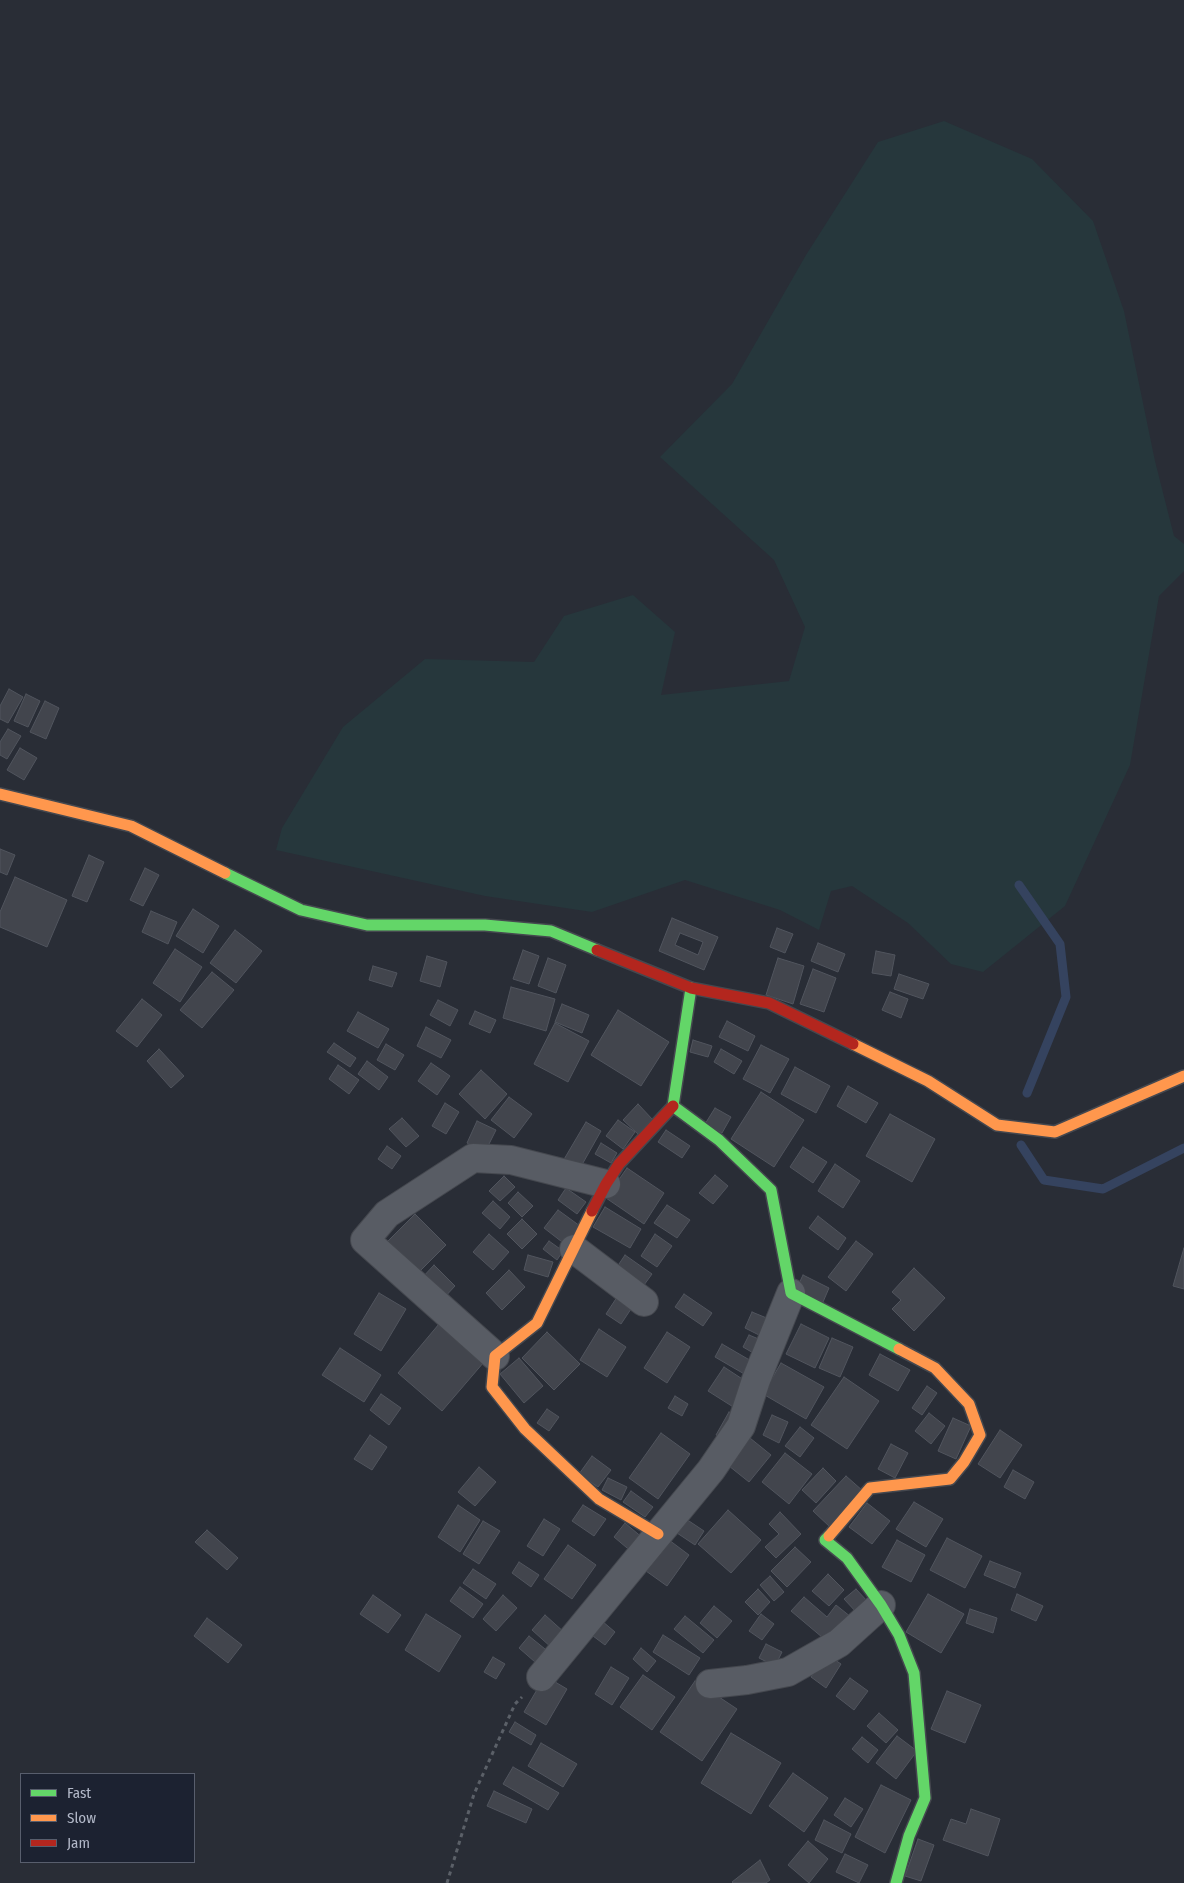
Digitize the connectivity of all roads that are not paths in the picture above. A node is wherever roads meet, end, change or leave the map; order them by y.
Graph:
1 (0, 794) edge
2 (691, 988) junction
3 (1184, 1076) edge
4 (674, 1106) junction
5 (606, 1184) junction
6 (574, 1249) junction
7 (792, 1293) junction
8 (644, 1302) dead end
9 (495, 1356) junction
10 (658, 1534) junction
11 (881, 1605) junction
12 (541, 1677) road end
13 (710, 1684) dead end
14 (896, 1883) edge

1 - 2 street
2 - 3 street
2 - 4 street
4 - 5 street
4 - 7 street
5 - 6 street
5 - 9 street
6 - 8 street
6 - 9 street
7 - 10 street
7 - 11 street
9 - 10 street
10 - 12 street
11 - 13 street
11 - 14 street

